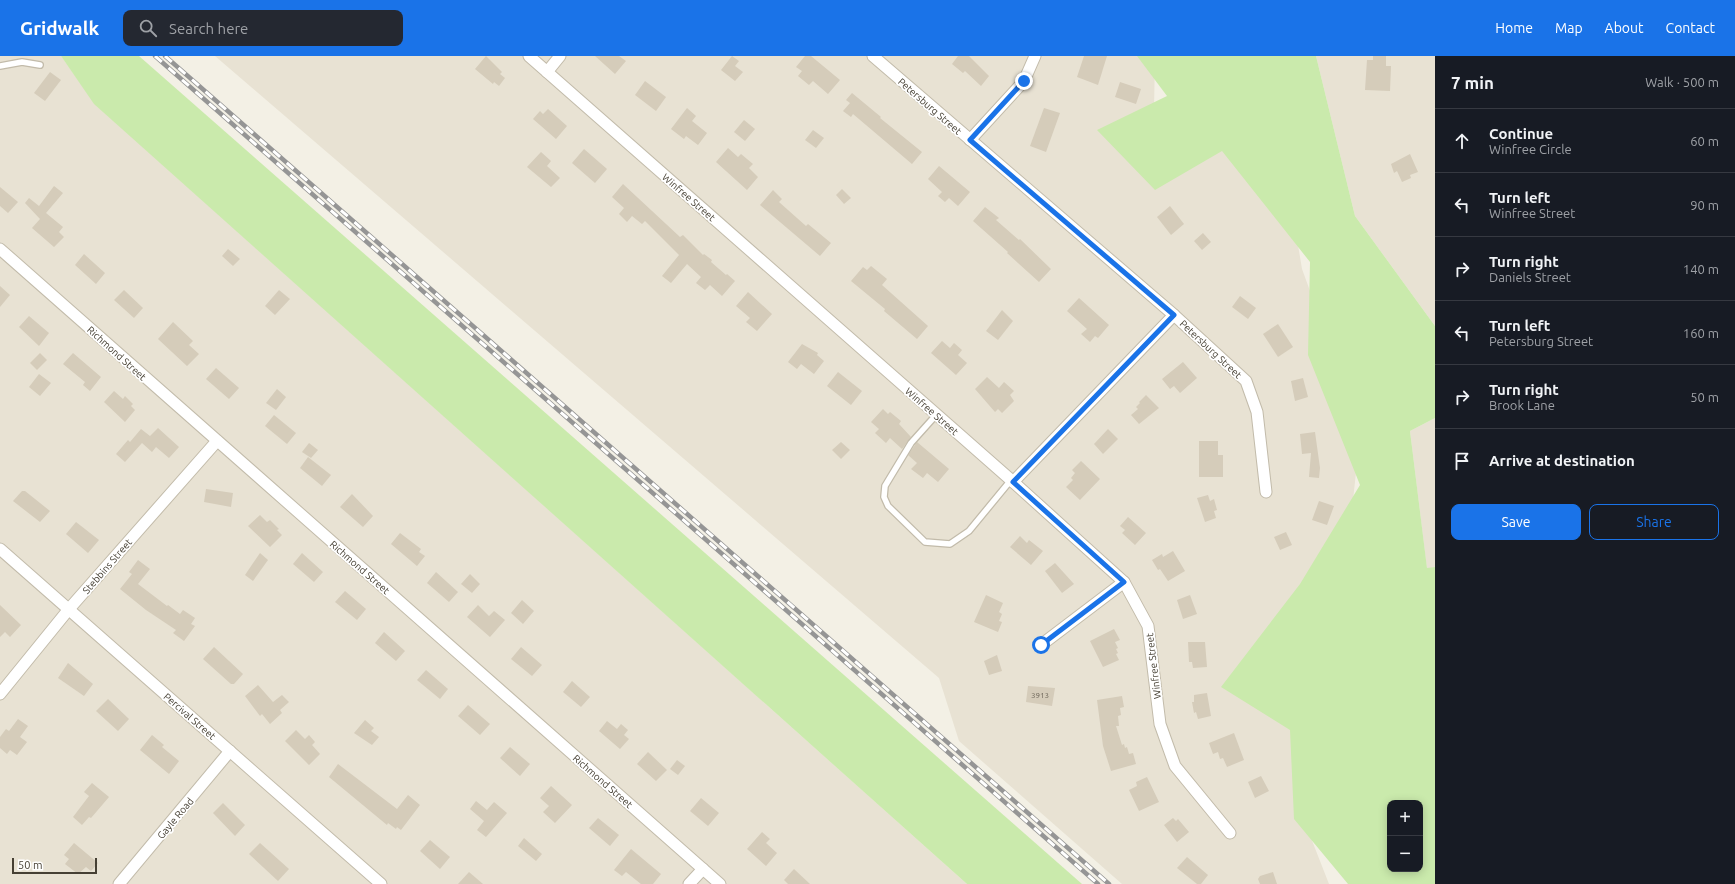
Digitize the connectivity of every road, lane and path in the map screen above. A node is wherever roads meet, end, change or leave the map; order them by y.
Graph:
1 (529, 56) edge
2 (560, 56) edge
3 (873, 56) edge
4 (1035, 56) edge
5 (40, 65) dead end
6 (0, 66) edge
7 (547, 72) junction
8 (970, 140) junction
9 (0, 249) edge
10 (1174, 315) junction
11 (937, 414) junction
12 (217, 441) junction
13 (1012, 481) junction
14 (1266, 492) dead end
15 (0, 549) edge
16 (1124, 582) junction
17 (69, 609) junction
18 (1041, 645) dead end
19 (0, 694) edge
20 (230, 751) junction
21 (1230, 833) dead end
22 (703, 868) junction
23 (119, 884) edge
24 (381, 884) edge
25 (689, 884) edge
26 (720, 884) edge

1 - 7 street, Winfree Street
2 - 7 street
3 - 8 street, Petersburg Street
4 - 8 street
5 - 6 lane
7 - 11 street, Winfree Street
8 - 10 street, Petersburg Street
9 - 12 street, Richmond Street
10 - 13 street
10 - 14 street, Petersburg Street
11 - 13 street, Winfree Street
11 - 13 lane
12 - 17 street, Stebbins Street
12 - 22 street, Richmond Street
13 - 16 street, Winfree Street
15 - 17 street, Percival Street
16 - 18 street
16 - 21 street, Winfree Street
17 - 19 street, Stebbins Street
17 - 20 street, Percival Street
20 - 23 street, Gayle Road
20 - 24 street, Percival Street
22 - 25 street
22 - 26 street, Richmond Street

